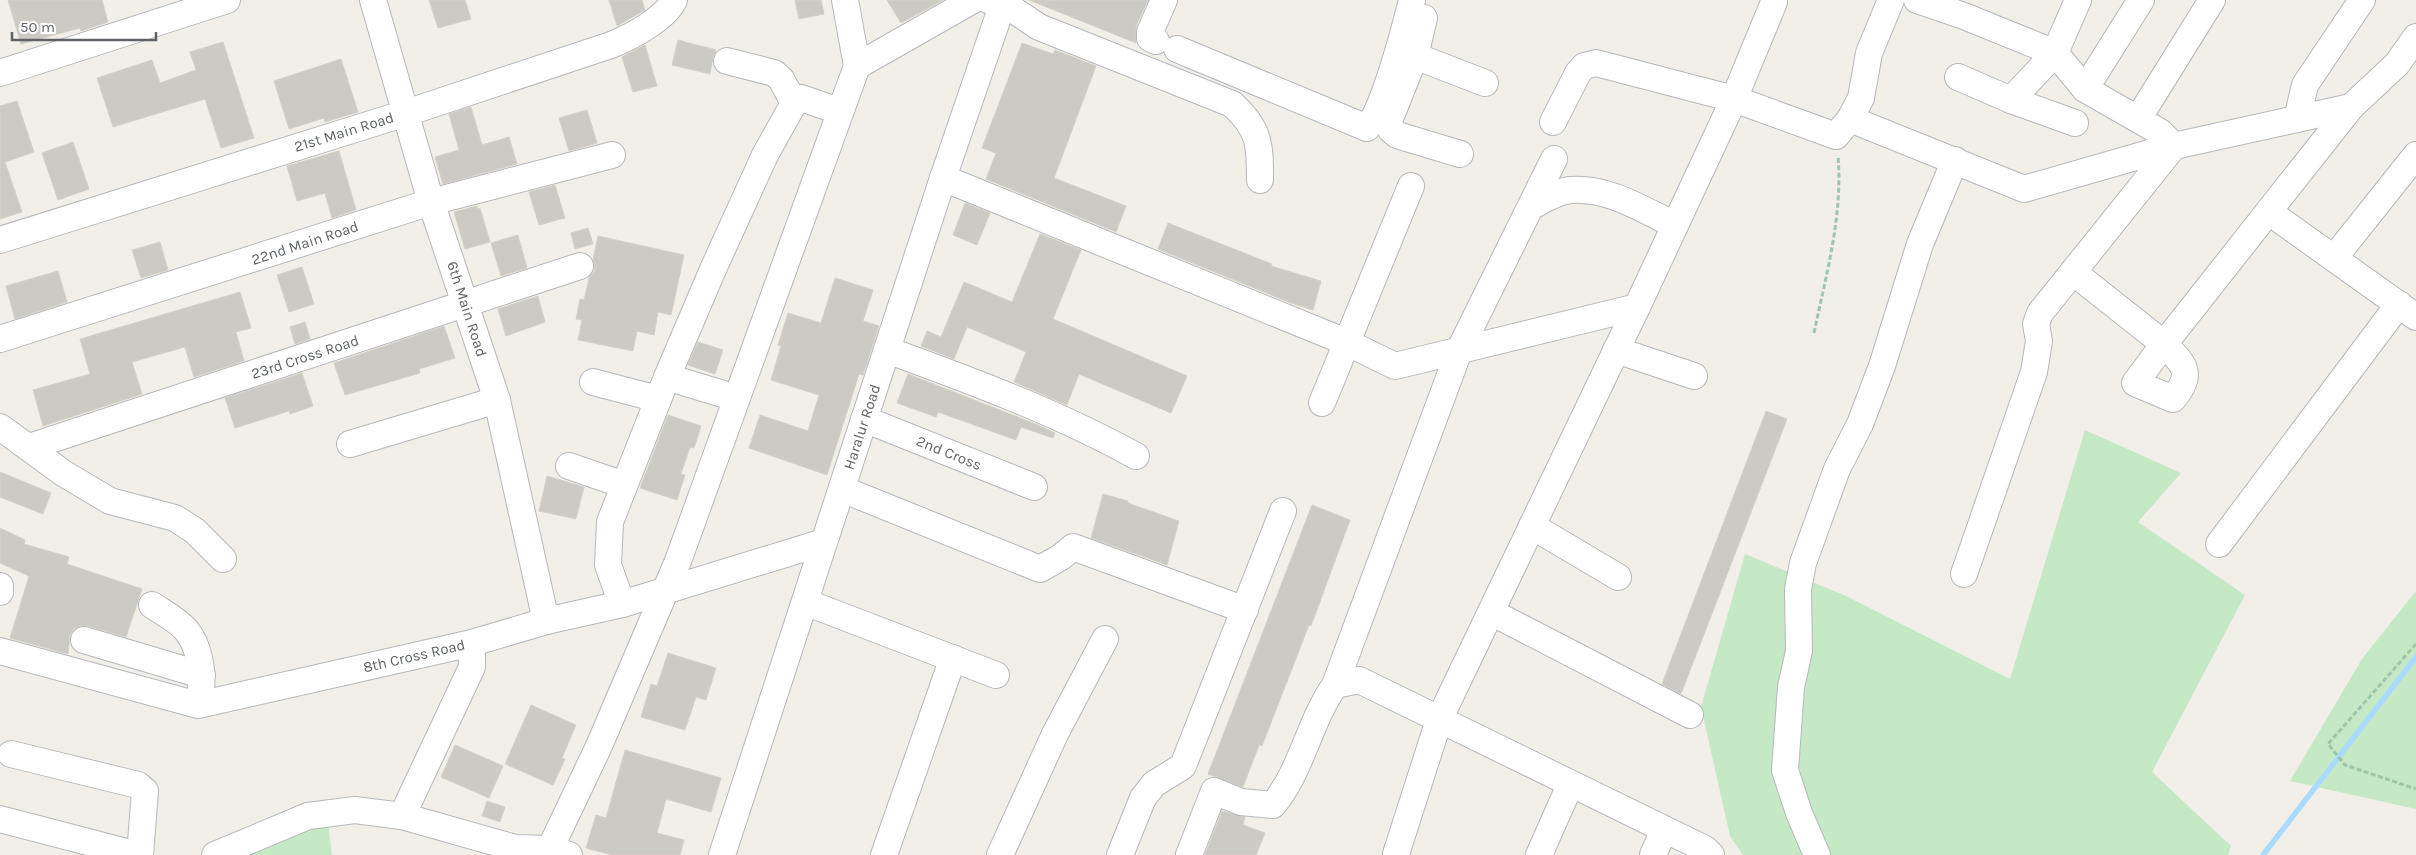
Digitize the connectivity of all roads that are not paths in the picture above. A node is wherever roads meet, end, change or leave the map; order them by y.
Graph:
1 (227, 0) edge
2 (373, 0) edge
3 (674, 0) edge
4 (845, 0) edge
5 (973, 0) edge
6 (1164, 0) edge
7 (1891, 0) edge
8 (1917, 0) edge
9 (2078, 0) edge
10 (2141, 0) edge
11 (2212, 0) edge
12 (2362, 0) edge
13 (998, 1) edge
14 (1408, 2) edge
15 (1774, 2) dead end
16 (2416, 37) edge
17 (2055, 53) junction
18 (1415, 56) junction
19 (727, 61) dead end
20 (857, 66) junction
21 (0, 73) edge
22 (1958, 76) dead end
23 (1485, 82) dead end
24 (2085, 89) junction
25 (1734, 99) junction
26 (2012, 100) junction
27 (794, 103) junction
28 (2351, 107) junction
29 (839, 111) junction
30 (406, 113) junction
31 (1850, 119) junction
32 (2138, 119) junction
33 (2297, 119) junction
34 (1553, 122) dead end
35 (2074, 123) dead end
36 (2174, 146) junction
37 (1460, 154) dead end
38 (612, 155) dead end
39 (2416, 155) edge
40 (1554, 159) dead end
41 (1954, 160) junction
42 (943, 178) junction
43 (1260, 180) dead end
44 (1411, 186) dead end
45 (431, 202) junction
46 (1532, 206) junction
47 (2270, 212) junction
48 (1675, 225) junction
49 (0, 240) edge
50 (2334, 258) junction
51 (580, 266) dead end
52 (2072, 272) junction
53 (465, 305) junction
54 (1637, 307) junction
55 (2410, 310) edge
56 (0, 340) edge
57 (1346, 342) junction
58 (887, 350) junction
59 (1616, 350) junction
60 (1459, 351) junction
61 (1694, 376) dead end
62 (593, 382) dead end
63 (663, 388) junction
64 (736, 398) junction
65 (497, 400) junction
66 (1322, 403) dead end
67 (864, 419) junction
68 (0, 427) edge
69 (350, 444) dead end
70 (29, 447) junction
71 (1136, 456) dead end
72 (569, 466) dead end
73 (624, 485) junction
74 (1034, 487) dead end
75 (842, 489) junction
76 (1283, 511) dead end
77 (1532, 526) junction
78 (824, 542) junction
79 (2219, 544) dead end
80 (223, 559) dead end
81 (1964, 574) dead end
82 (1618, 577) dead end
83 (0, 586) edge
84 (666, 589) junction
85 (0, 592) edge
86 (805, 602) junction
87 (622, 604) junction
88 (152, 605) dead end
89 (1245, 610) junction
90 (1491, 612) junction
91 (546, 621) junction
92 (84, 640) dead end
93 (1105, 640) dead end
94 (472, 643) junction
95 (0, 651) edge
96 (953, 658) junction
97 (202, 675) junction
98 (996, 675) dead end
99 (1335, 685) junction
100 (198, 705) junction
101 (1690, 714) dead end
102 (1439, 720) junction
103 (11, 754) dead end
104 (1183, 766) junction
105 (1570, 785) junction
106 (1214, 791) junction
107 (402, 816) junction
108 (0, 820) edge
109 (1664, 830) junction
110 (553, 853) edge
111 (1396, 854) edge
112 (139, 855) edge
113 (215, 855) edge
114 (722, 855) edge
115 (884, 855) edge
116 (1000, 855) edge
117 (1120, 855) edge
118 (1189, 855) edge
119 (1539, 855) edge
120 (1653, 855) edge
121 (1712, 855) edge
122 (1817, 855) edge

1 - 21 street
2 - 30 street, 6th Main Road
3 - 30 street, 21st Main Road
4 - 20 street
5 - 20 street
6 - 14 street
7 - 31 street
8 - 17 street
9 - 17 street
10 - 24 street
11 - 32 street
12 - 33 street
13 - 42 street, Haralur Road
13 - 43 street
14 - 18 street
15 - 25 street
16 - 28 street
17 - 24 street
17 - 26 street
18 - 23 street
18 - 37 street
19 - 27 street
20 - 29 street
22 - 26 street
24 - 32 street
25 - 31 street
25 - 34 street
25 - 48 street
26 - 35 street
27 - 29 street
27 - 63 street
28 - 33 street
28 - 47 street
29 - 64 street
30 - 45 street, 6th Main Road
30 - 49 street, 21st Main Road
31 - 41 street
32 - 36 street
33 - 36 street
36 - 41 street
36 - 52 street
38 - 45 street, 22nd Main Road
39 - 50 street
40 - 46 street
41 - 122 street
42 - 57 street
42 - 58 street, Haralur Road
44 - 57 street
45 - 53 street, 6th Main Road
45 - 56 street, 22nd Main Road
46 - 48 street
46 - 60 street
47 - 50 street
47 - 52 street
48 - 54 street
50 - 55 street
51 - 53 street, 23rd Cross Road
52 - 81 street
53 - 65 street, 6th Main Road
53 - 70 street, 23rd Cross Road
54 - 59 street
54 - 60 street
55 - 79 street
57 - 60 street
57 - 66 street
58 - 67 street, Haralur Road
58 - 71 street
59 - 61 street
59 - 77 street
60 - 99 street
62 - 63 street
63 - 64 street
63 - 73 street
64 - 84 street
65 - 69 street
65 - 91 street, 6th Main Road
67 - 74 street, 2nd Cross
67 - 75 street, Haralur Road
68 - 70 street
70 - 80 street
72 - 73 street
73 - 87 street
75 - 78 street, Haralur Road
75 - 89 street
76 - 89 street
77 - 82 street
77 - 90 street
78 - 84 street, 8th Cross Road
78 - 86 street, Haralur Road
83 - 85 street
84 - 87 street, 8th Cross Road
84 - 110 street
86 - 96 street
86 - 114 street, Haralur Road
87 - 91 street, 8th Cross Road
88 - 97 street
89 - 104 street
90 - 101 street
90 - 102 street
91 - 94 street, 8th Cross Road
92 - 97 street
93 - 116 street
94 - 100 street, 8th Cross Road
94 - 107 street
95 - 100 street, 8th Cross Road
96 - 98 street
96 - 115 street
97 - 100 street
99 - 102 street
99 - 106 street
102 - 105 street
102 - 111 street
103 - 112 street
104 - 106 street
104 - 117 street
105 - 109 street
105 - 119 street
106 - 118 street
107 - 110 street
107 - 113 street
108 - 112 street
109 - 120 street
109 - 121 street

